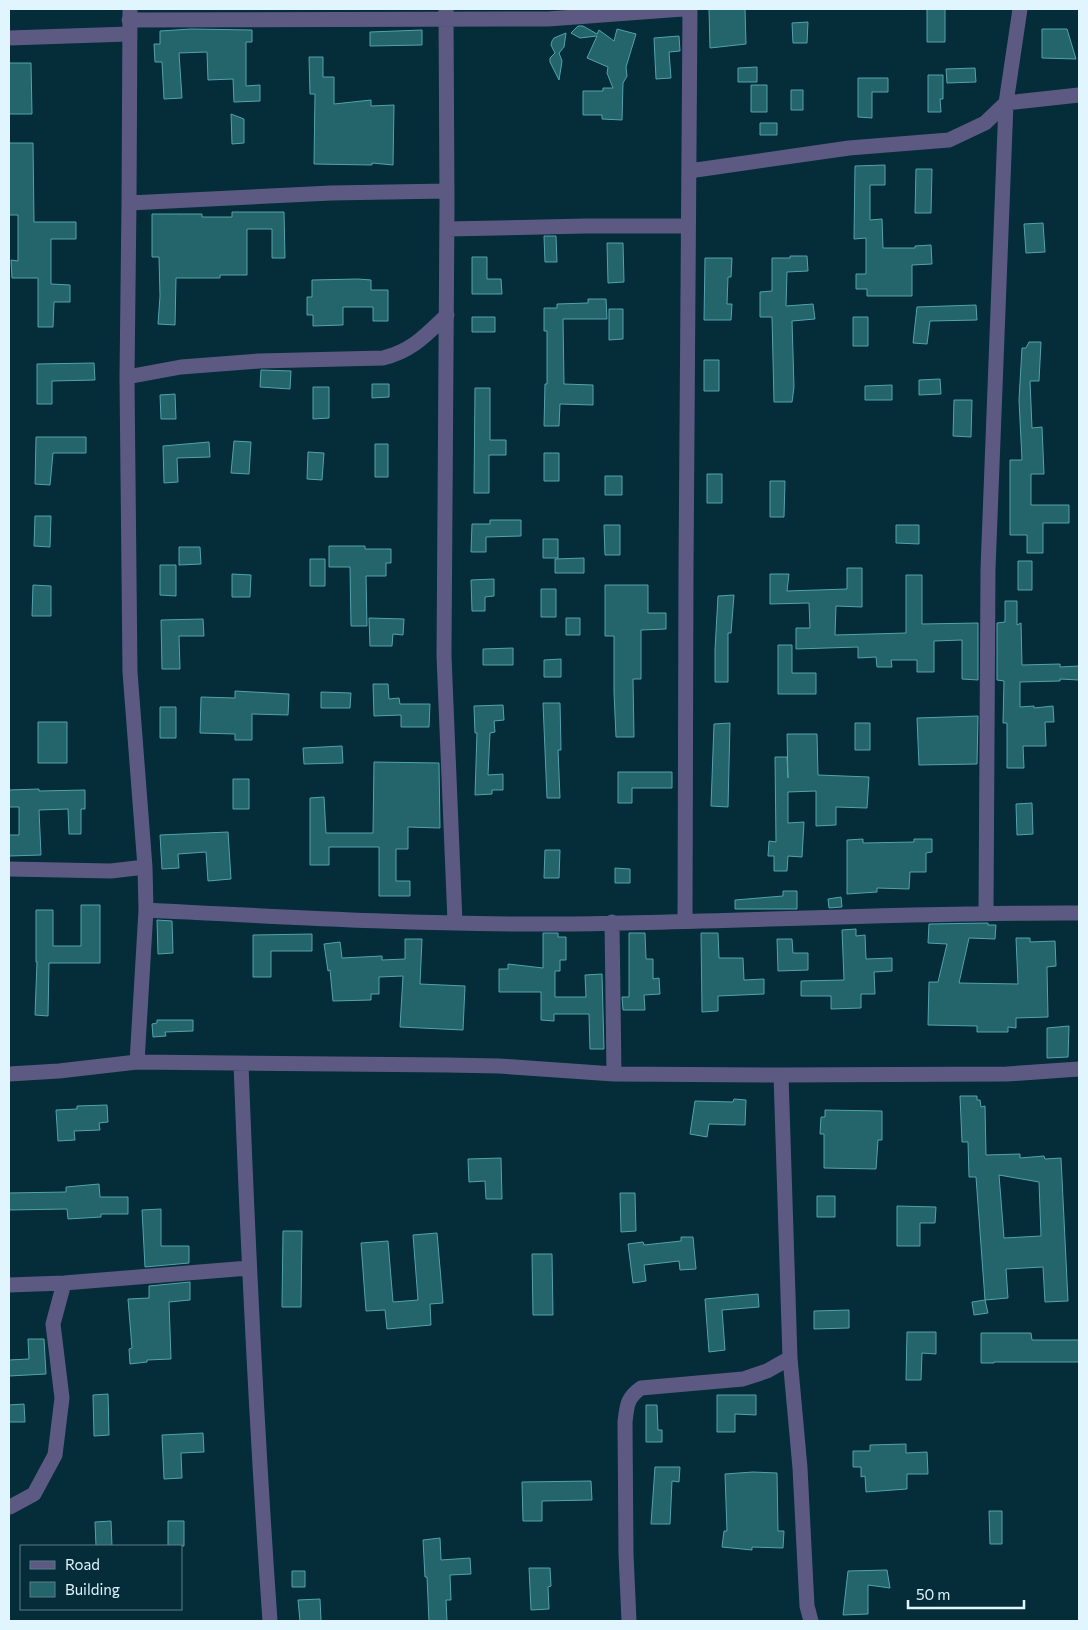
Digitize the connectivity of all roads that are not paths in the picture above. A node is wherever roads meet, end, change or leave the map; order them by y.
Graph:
1 (683, 9) edge
2 (690, 9) edge
3 (1020, 9) edge
4 (446, 14) edge
5 (130, 21) edge
6 (9, 38) edge
7 (1079, 95) edge
8 (1006, 103) junction
9 (689, 171) junction
10 (447, 191) junction
11 (130, 202) junction
12 (688, 226) junction
13 (447, 228) junction
14 (447, 315) junction
15 (127, 377) junction
16 (145, 867) junction
17 (9, 870) edge
18 (146, 910) junction
19 (986, 912) junction
20 (1079, 913) edge
21 (685, 921) junction
22 (455, 922) junction
23 (612, 922) junction
24 (137, 1062) junction
25 (241, 1064) junction
26 (1079, 1069) edge
27 (9, 1074) edge
28 (614, 1074) junction
29 (781, 1075) junction
30 (249, 1268) junction
31 (64, 1283) junction
32 (9, 1285) edge
33 (790, 1358) junction
34 (10, 1507) dead end
35 (270, 1621) edge
36 (629, 1621) edge
37 (811, 1621) edge

1 - 4 street
2 - 9 street
3 - 8 street
4 - 5 street
4 - 10 street
5 - 6 street
5 - 11 street
7 - 8 street
8 - 9 street
8 - 19 street
9 - 12 street
10 - 11 street
10 - 13 street
11 - 15 street
12 - 13 street
12 - 21 street
13 - 14 street
14 - 15 street
14 - 22 street
15 - 16 street
16 - 17 street
16 - 18 street
18 - 22 street
18 - 24 street
19 - 20 street
19 - 21 street
21 - 23 street
22 - 23 street
23 - 28 street
24 - 25 street
24 - 27 street
25 - 28 street
25 - 30 street
26 - 29 street
28 - 29 street
29 - 33 street
30 - 31 street
30 - 35 street
31 - 32 street
31 - 34 street
33 - 36 street
33 - 37 street

